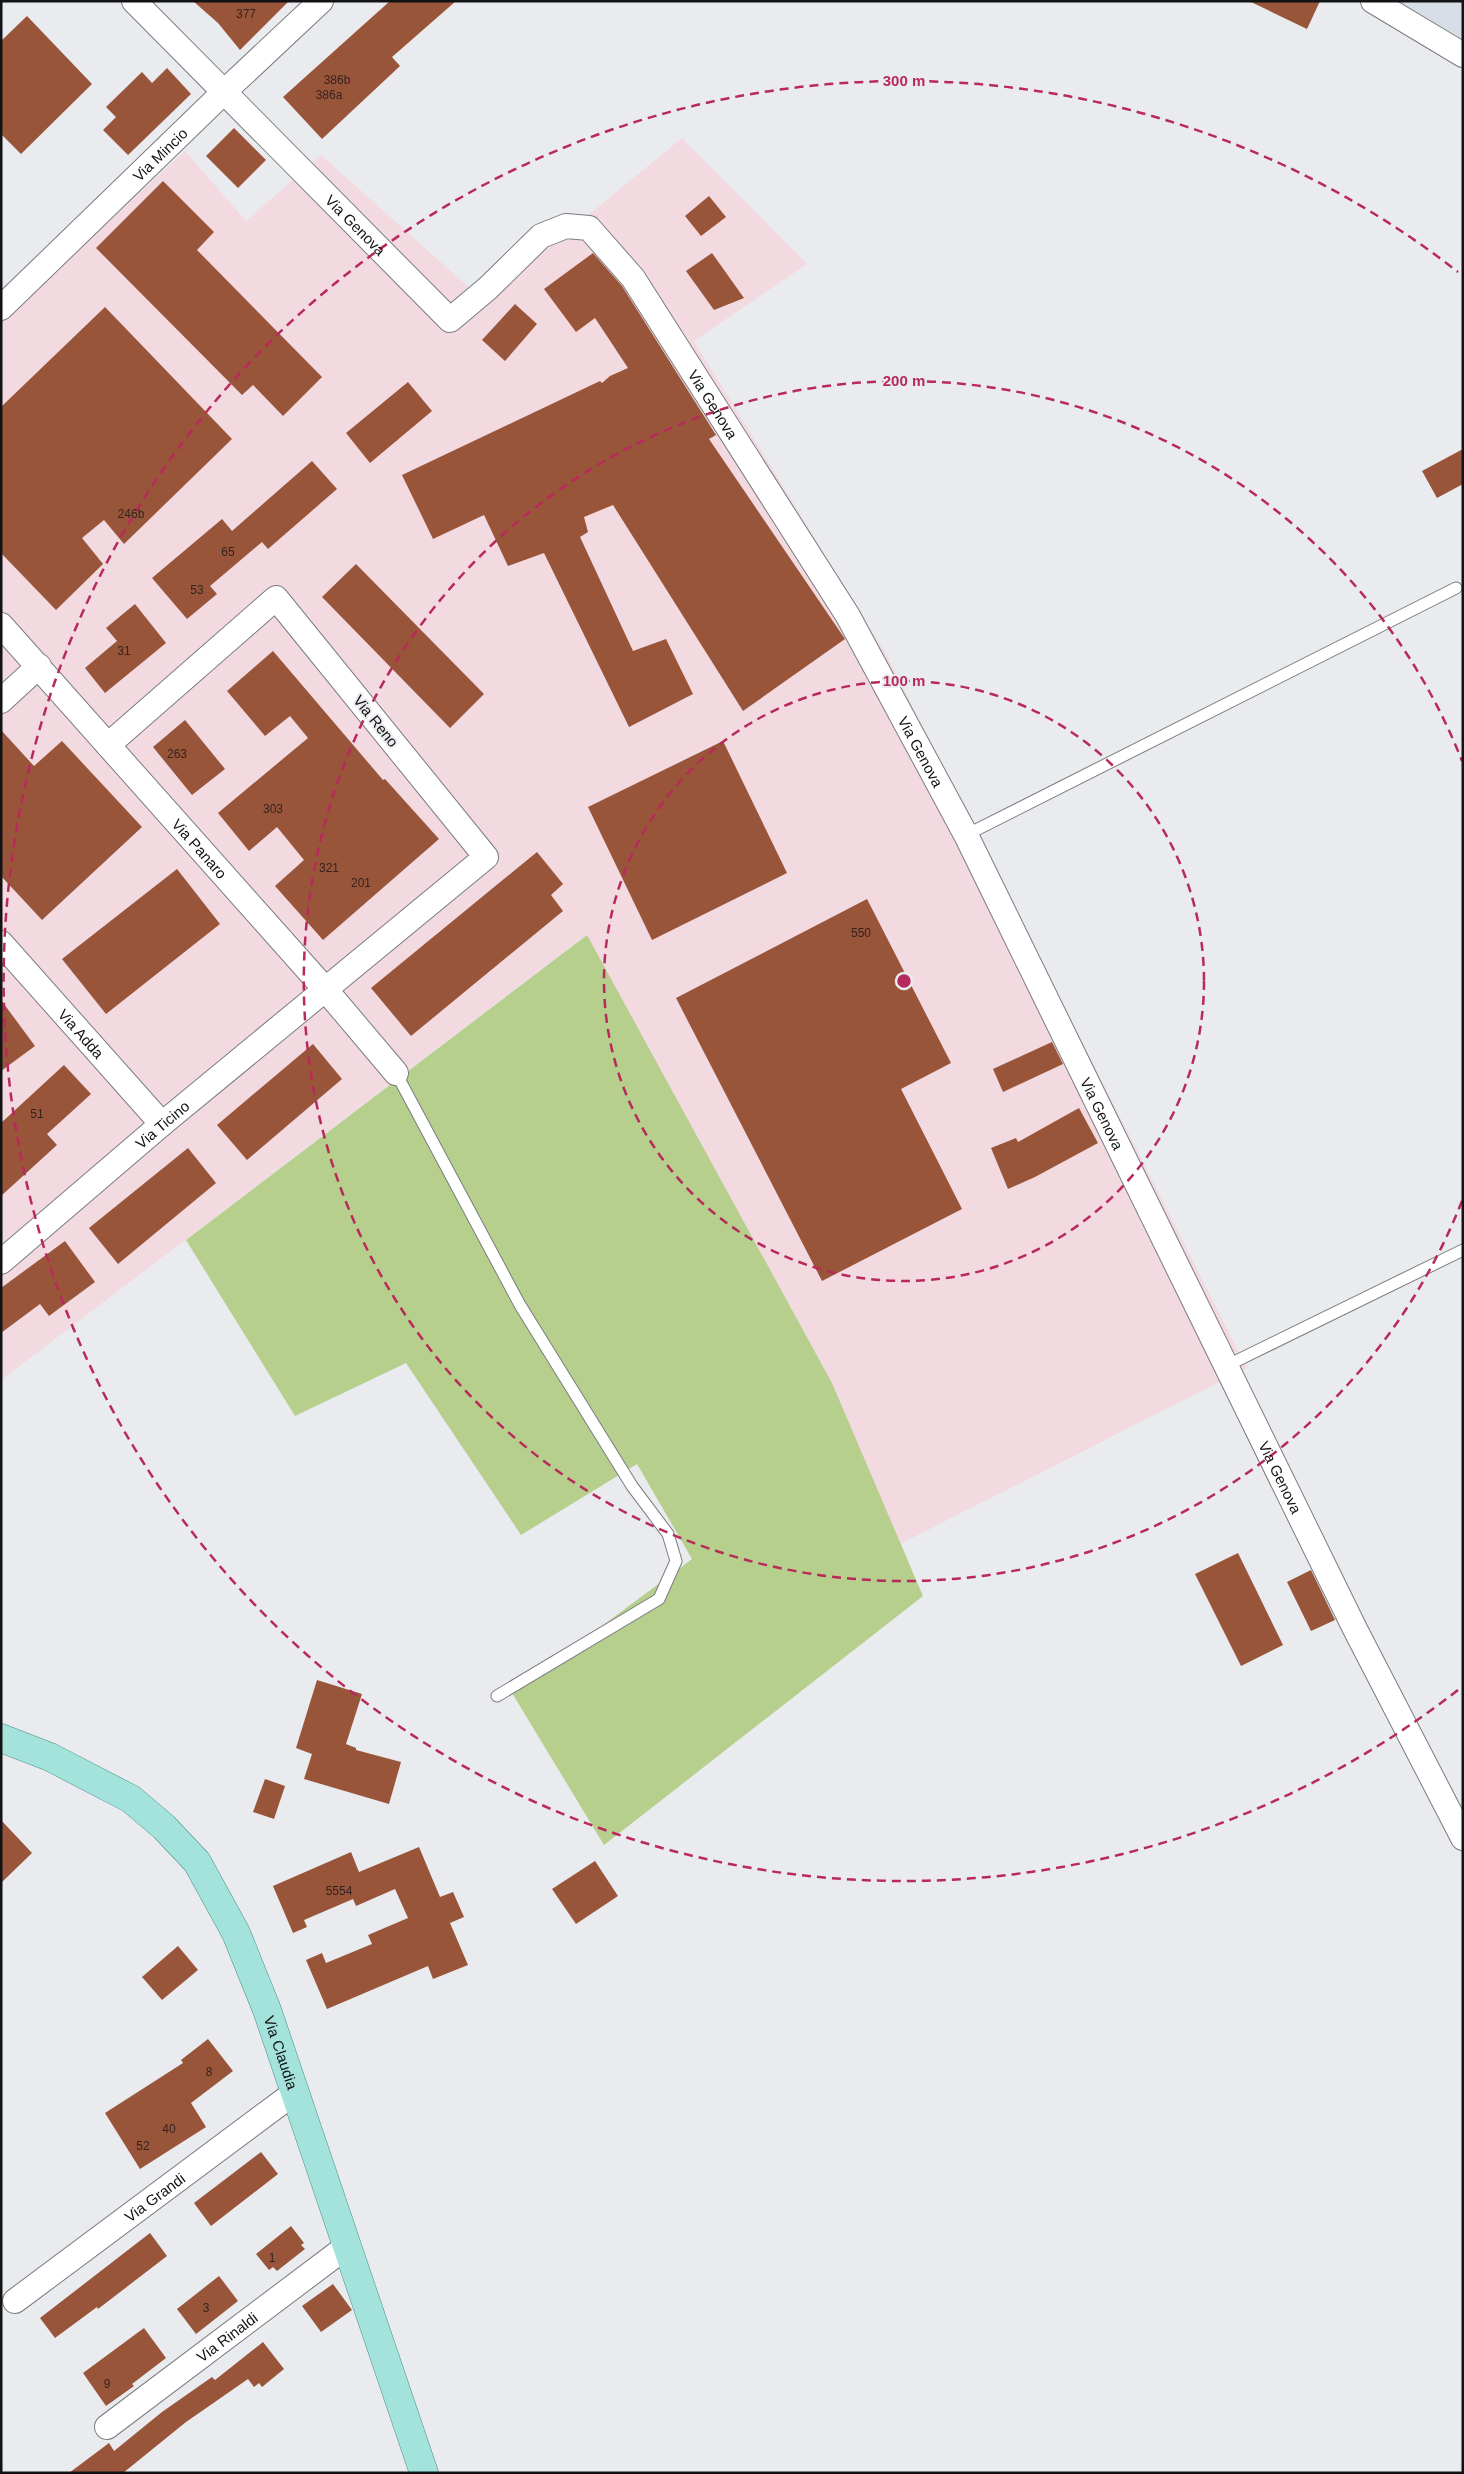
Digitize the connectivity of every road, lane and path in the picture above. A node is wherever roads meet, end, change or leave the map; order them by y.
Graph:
1 (134, 1) edge
2 (321, 1) edge
3 (1373, 1) edge
4 (1463, 55) edge
5 (225, 91) junction
6 (1, 308) edge
7 (1456, 588) dead end
8 (1, 625) edge
9 (39, 666) junction
10 (1, 702) edge
11 (108, 745) junction
12 (966, 835) junction
13 (4, 953) edge
14 (326, 989) junction
15 (396, 1073) joint
16 (162, 1124) junction
17 (1463, 1250) edge
18 (1, 1262) edge
19 (1226, 1366) junction
20 (497, 1696) dead end
21 (1, 1738) edge
22 (1463, 1838) edge
23 (294, 2093) junction
24 (346, 2247) junction
25 (15, 2301) dead end
26 (107, 2427) dead end
27 (424, 2473) edge

1 - 5 street, Via Genova
2 - 5 street, Via Mincio
3 - 4 street
5 - 6 street, Via Mincio
5 - 12 street, Via Genova
7 - 12 lane
8 - 9 street, Via Panaro
9 - 10 street
9 - 11 street, Via Panaro
11 - 14 street, Via Panaro
11 - 14 street, Via Reno
12 - 19 street, Via Genova
13 - 16 street, Via Adda
14 - 15 street, Via Panaro
14 - 16 street, Via Ticino
15 - 20 lane
16 - 18 street, Via Ticino
17 - 19 lane
19 - 22 street, Via Genova
21 - 23 main road, Via Claudia
23 - 24 main road, Via Claudia
23 - 25 street, Via Grandi
24 - 26 street, Via Rinaldi
24 - 27 main road, Via Claudia

